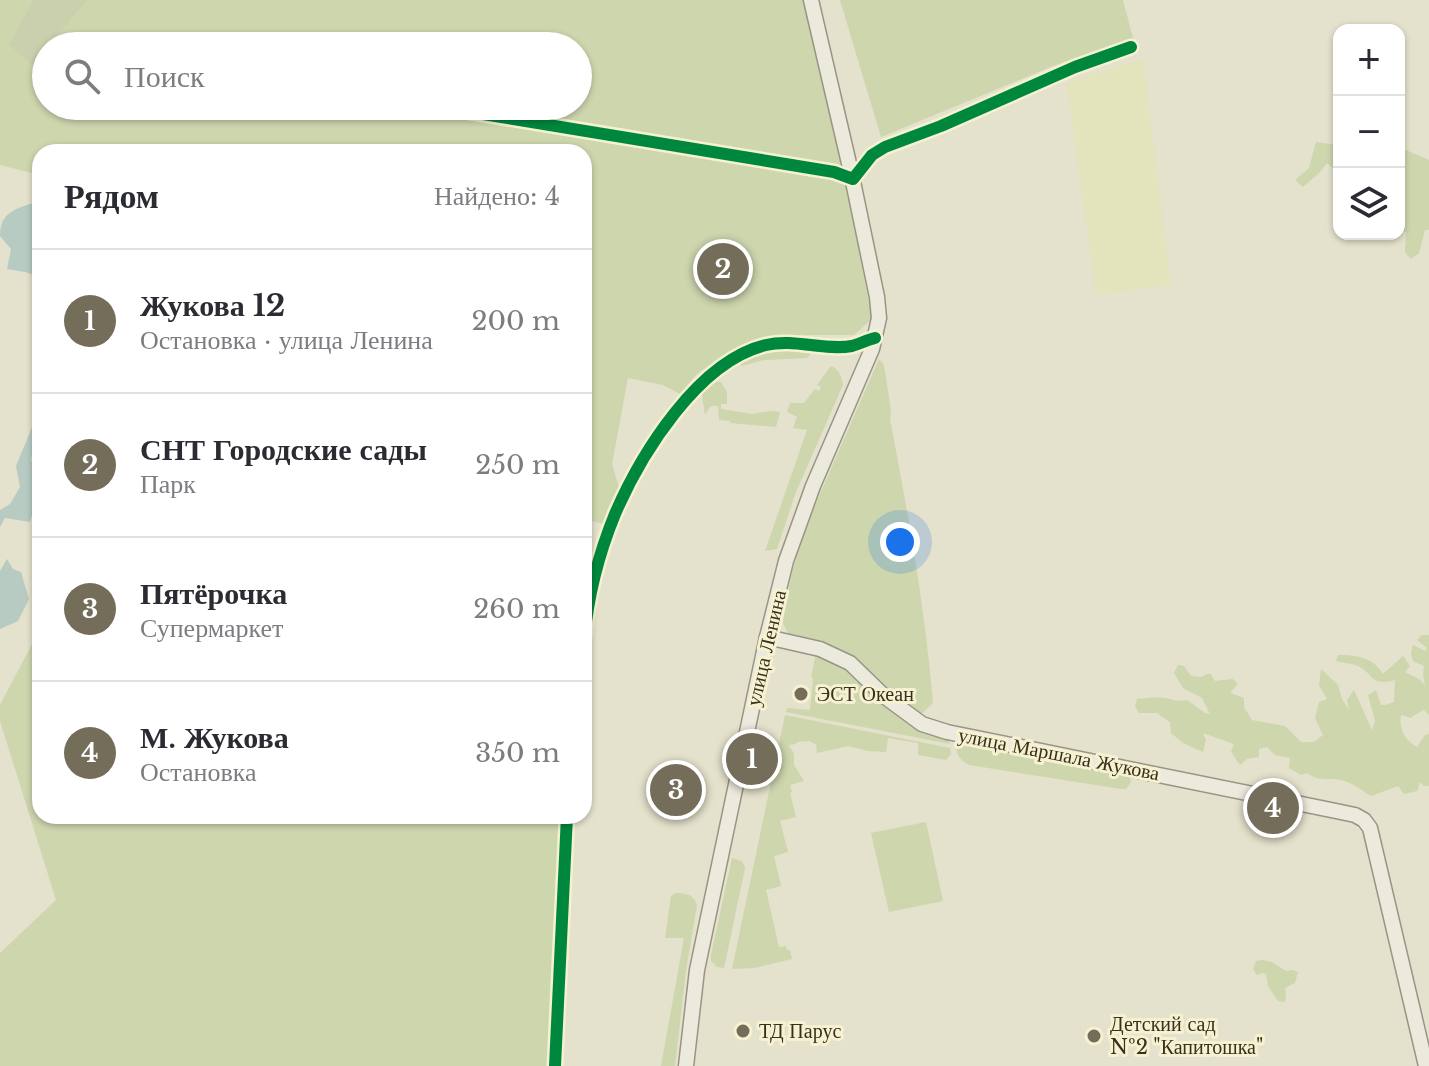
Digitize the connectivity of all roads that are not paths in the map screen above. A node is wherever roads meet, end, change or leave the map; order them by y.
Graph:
1 (811, 0) edge
2 (1131, 47) dead end
3 (514, 120) edge
4 (853, 179) junction
5 (875, 338) junction
6 (592, 589) edge
7 (767, 637) junction
8 (567, 824) edge
9 (555, 1066) edge
10 (686, 1066) edge
11 (1426, 1066) edge

1 - 4 main road, улица Ленина
2 - 4 street
3 - 4 street
4 - 5 main road, улица Ленина
5 - 6 street
5 - 7 main road, улица Ленина
7 - 10 main road, улица Ленина
7 - 11 main road, улица Маршала Жукова
8 - 9 street

